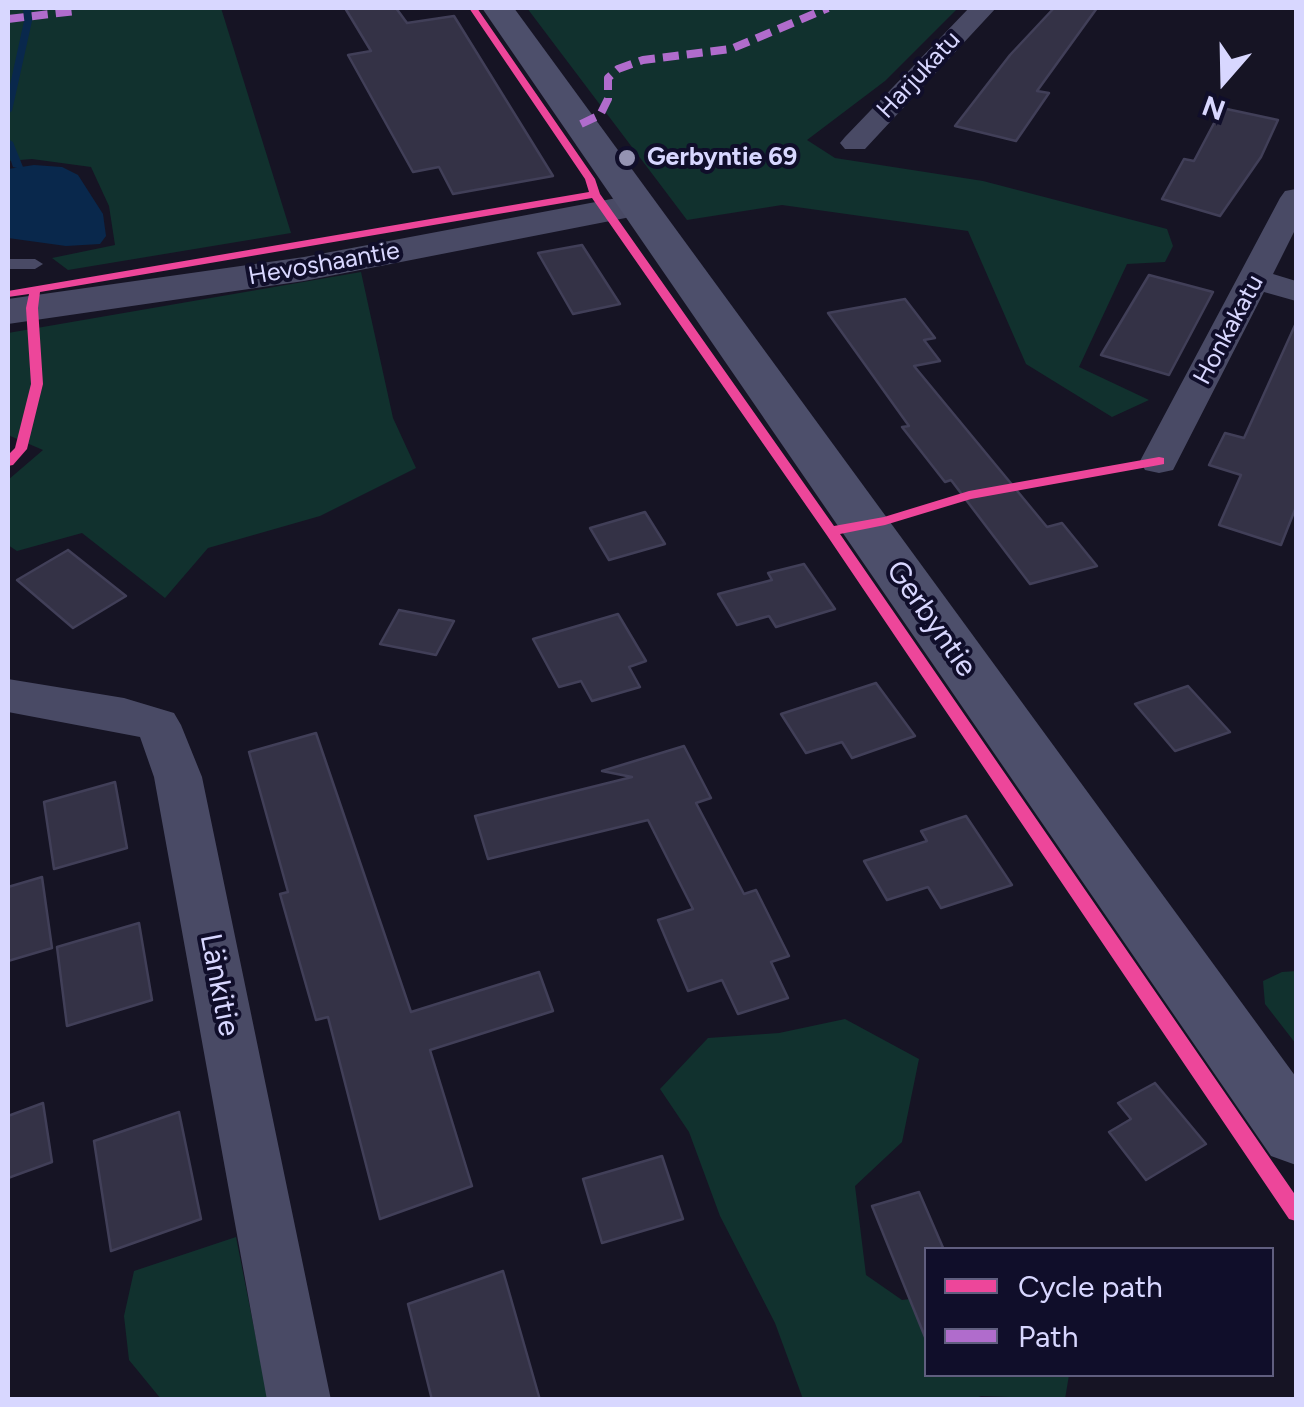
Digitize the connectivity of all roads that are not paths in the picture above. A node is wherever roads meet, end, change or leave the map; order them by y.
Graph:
1 (498, 8) edge
2 (983, 8) edge
3 (855, 144) dead end
4 (1296, 198) edge
5 (638, 205) junction
6 (8, 264) edge
7 (35, 264) dead end
8 (1256, 280) junction
9 (1296, 291) edge
10 (8, 312) edge
11 (1159, 461) dead end
12 (8, 696) edge
13 (1296, 1133) edge
14 (299, 1400) edge

1 - 5 main road, Gerbyntie
2 - 3 street, Harjukatu
4 - 8 street, Honkakatu
5 - 10 street, Hevoshaantie
5 - 13 main road, Gerbyntie
6 - 7 lane
8 - 9 street
8 - 11 street, Honkakatu
12 - 14 street, Länkitie

